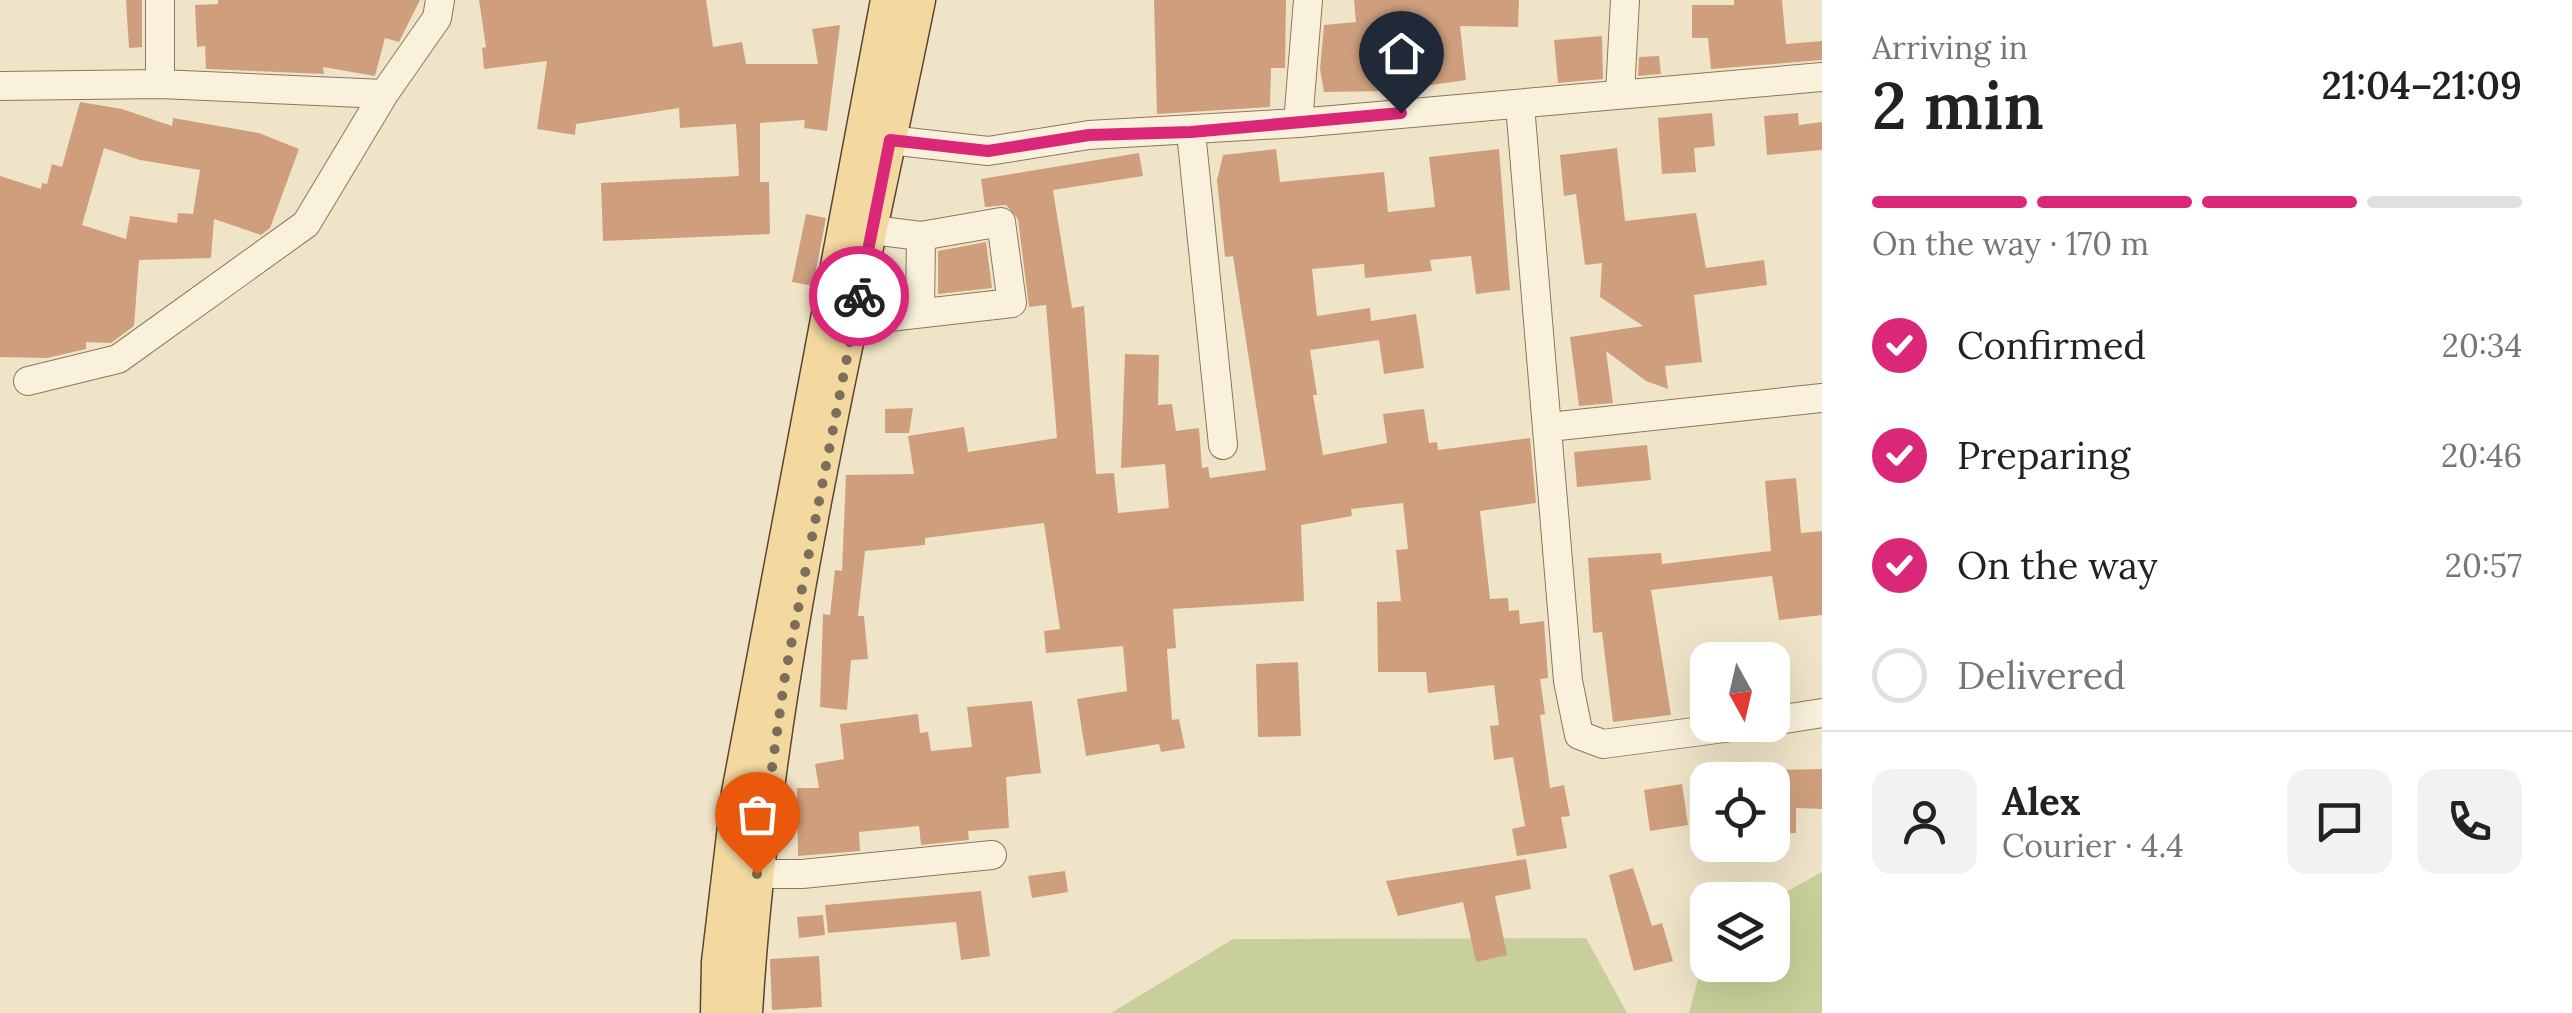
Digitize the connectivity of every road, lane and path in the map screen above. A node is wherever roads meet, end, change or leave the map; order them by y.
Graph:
1 (160, 0) edge
2 (440, 0) edge
3 (886, 0) edge
4 (919, 0) edge
5 (1308, 0) edge
6 (1625, 0) edge
7 (1822, 76) edge
8 (160, 84) junction
9 (0, 86) edge
10 (1620, 93) junction
11 (384, 94) junction
12 (1520, 105) junction
13 (1298, 123) junction
14 (1191, 132) junction
15 (890, 140) junction
16 (872, 230) junction
17 (921, 236) junction
18 (920, 313) junction
19 (854, 321) junction
20 (28, 381) dead end
21 (1822, 398) edge
22 (1549, 427) junction
23 (1223, 446) dead end
24 (1822, 713) edge
25 (1790, 718) edge
26 (1690, 733) edge
27 (992, 855) dead end
28 (757, 874) junction
29 (717, 1013) edge
30 (746, 1013) edge

1 - 8 street
2 - 11 street
3 - 29 main road
4 - 15 main road
5 - 13 street
6 - 10 street
7 - 10 street
8 - 9 street
8 - 11 street
10 - 12 street
11 - 20 street
12 - 13 street
12 - 22 street
13 - 14 street
14 - 15 street
14 - 23 street
15 - 16 main road
16 - 17 street
16 - 19 main road
17 - 18 street
17 - 18 street
18 - 19 street
19 - 28 main road
21 - 22 street
22 - 26 street
24 - 25 street
27 - 28 street
28 - 30 main road

